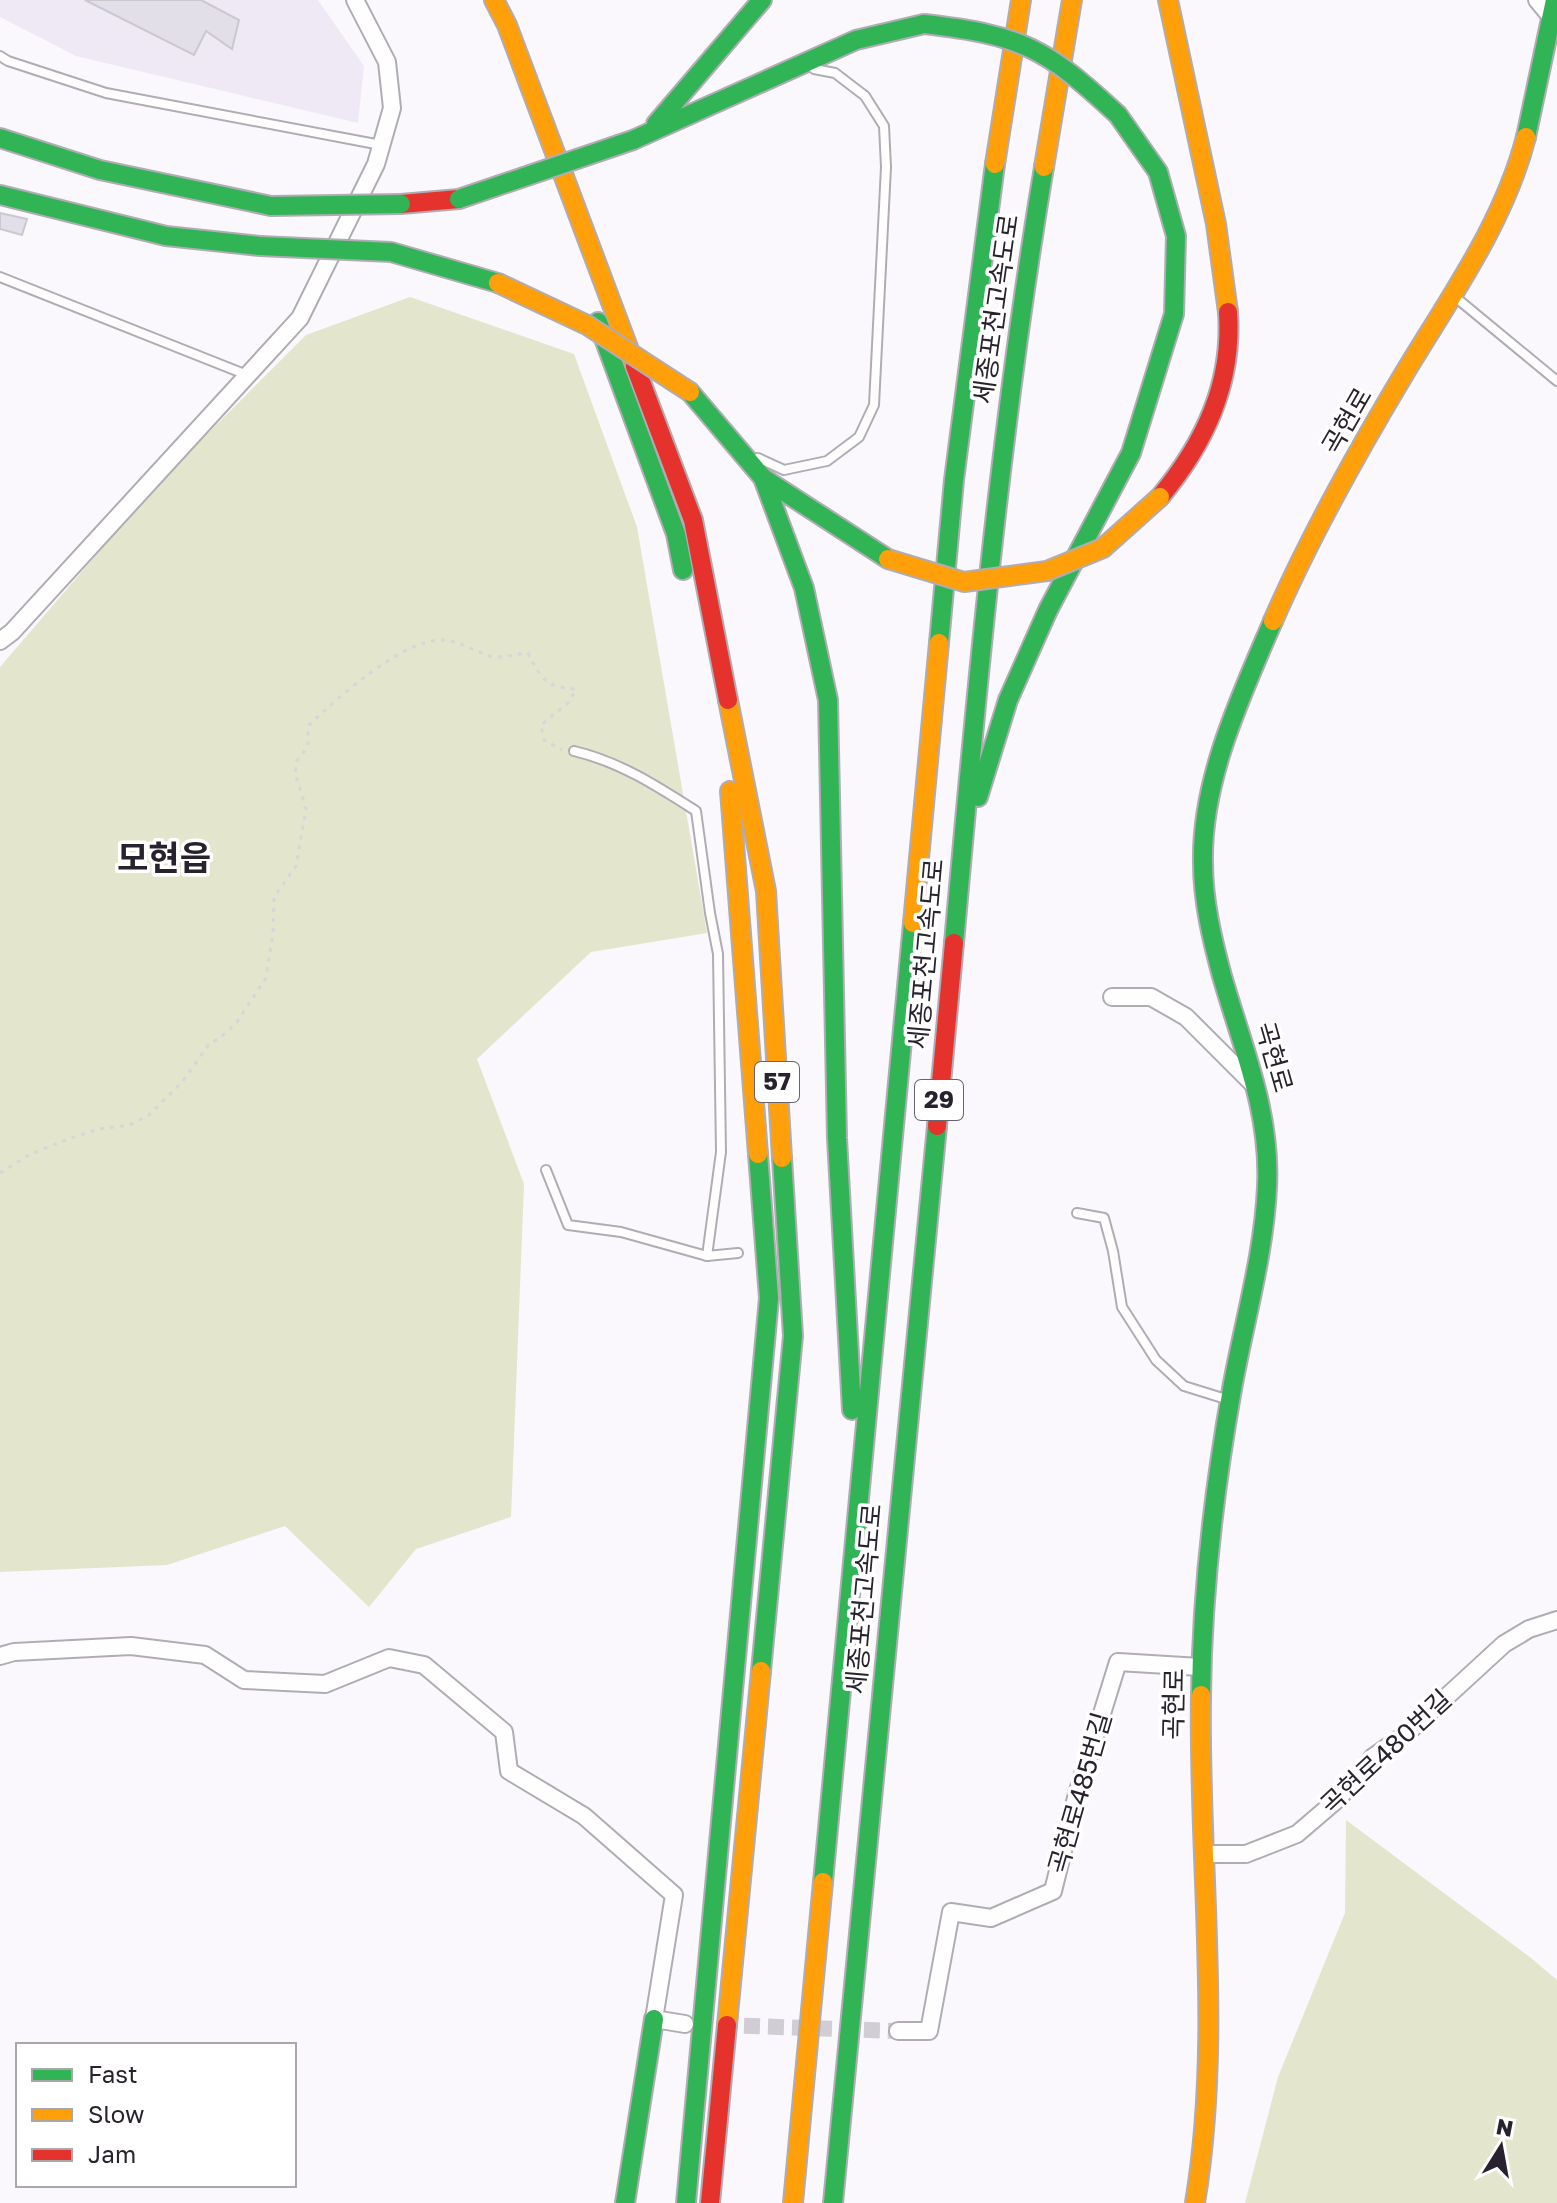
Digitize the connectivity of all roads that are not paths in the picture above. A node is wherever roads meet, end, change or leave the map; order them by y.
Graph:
1 (355, 0) edge
2 (475, 0) edge
3 (494, 0) edge
4 (762, 0) edge
5 (1021, 0) edge
6 (1072, 0) edge
7 (1168, 0) edge
8 (1537, 0) edge
9 (1553, 8) edge
10 (0, 56) edge
11 (797, 66) junction
12 (640, 137) junction
13 (0, 138) edge
14 (381, 145) junction
15 (550, 193) dead end
16 (0, 195) edge
17 (0, 277) edge
18 (1453, 296) junction
19 (594, 312) dead end
20 (248, 375) junction
21 (1557, 381) edge
22 (736, 447) junction
23 (763, 478) junction
24 (0, 641) edge
25 (574, 751) road end
26 (953, 940) junction
27 (1112, 997) dead end
28 (1257, 1088) junction
29 (546, 1170) dead end
30 (1077, 1213) dead end
31 (738, 1253) dead end
32 (707, 1256) junction
33 (1230, 1400) junction
34 (857, 1506) junction
35 (1557, 1620) edge
36 (0, 1656) edge
37 (1200, 1667) junction
38 (1203, 1854) junction
39 (654, 2019) junction
40 (685, 2024) dead end
41 (898, 2031) tunnel mouth
42 (625, 2203) edge
43 (686, 2203) edge
44 (710, 2203) edge
45 (793, 2203) edge
46 (833, 2203) edge
47 (1195, 2203) edge

1 - 14 street
2 - 15 main road
3 - 44 main road, 57
4 - 12 main road
5 - 34 main road, 세종포천고속도로 / 29
6 - 26 main road, 세종포천고속도로 / 29
7 - 23 main road, bridge
8 - 9 street
9 - 18 main road, 곡현로
10 - 14 lane
11 - 12 main road
11 - 22 lane
11 - 26 main road, bridge
12 - 13 main road, bridge
14 - 20 street
16 - 22 main road, bridge
17 - 20 lane
18 - 21 lane
18 - 28 main road, 곡현로
19 - 43 main road, 57
20 - 24 street
22 - 23 main road
23 - 34 main road
25 - 32 lane
26 - 46 main road, 세종포천고속도로 / 29
27 - 28 street
28 - 33 main road, 곡현로
29 - 32 lane
30 - 33 lane
31 - 32 lane
33 - 37 main road, 곡현로
34 - 45 main road, 세종포천고속도로 / 29
35 - 38 street, 곡현로480번길
36 - 39 street
37 - 38 main road, 곡현로
37 - 41 street, 곡현로485번길
38 - 47 main road, 곡현로
39 - 40 street
39 - 42 main road

